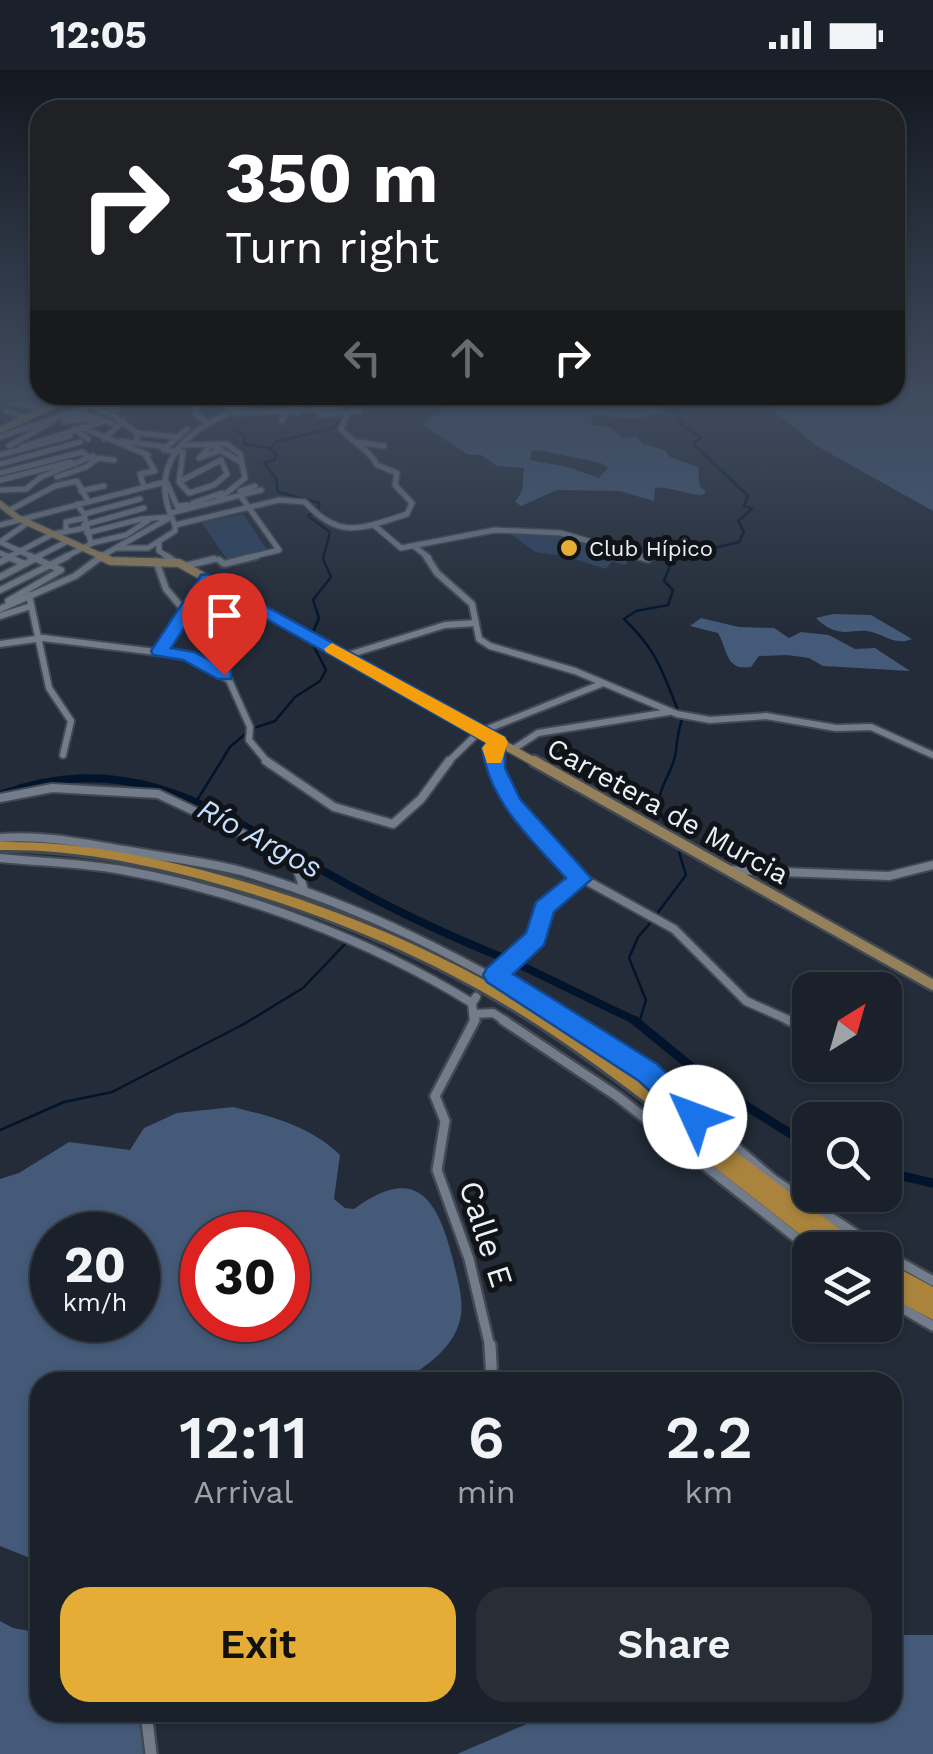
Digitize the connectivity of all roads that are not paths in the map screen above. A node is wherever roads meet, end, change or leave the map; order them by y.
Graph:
1 (187, 471) dead end
2 (17, 472) edge
3 (60, 472) edge
4 (65, 472) edge
5 (152, 472) edge
6 (166, 472) edge
7 (179, 472) edge
8 (195, 472) edge
9 (226, 472) edge
10 (243, 472) edge
11 (395, 472) edge
12 (1, 478) edge
13 (178, 479) junction
14 (43, 480) dead end
15 (164, 483) junction
16 (55, 486) junction
17 (104, 486) dead end
18 (28, 487) junction
19 (78, 487) junction
20 (140, 488) junction
21 (236, 488) junction
22 (19, 491) junction
23 (240, 495) junction
24 (140, 498) junction
25 (227, 498) junction
26 (218, 500) junction
27 (88, 502) junction
28 (0, 503) edge
29 (76, 504) junction
30 (188, 505) junction
31 (20, 506) junction
32 (251, 507) junction
33 (109, 509) dead end
34 (114, 516) junction
35 (146, 517) junction
36 (173, 517) junction
37 (21, 518) junction
38 (120, 524) junction
39 (0, 525) edge
40 (85, 526) junction
41 (375, 526) junction
42 (53, 534) junction
43 (71, 539) junction
44 (0, 542) edge
45 (159, 544) junction
46 (88, 545) junction
47 (416, 547) junction
48 (115, 549) junction
49 (20, 551) junction
50 (0, 553) edge
51 (99, 556) junction
52 (9, 558) junction
53 (36, 558) junction
54 (648, 558) dead end
55 (166, 560) junction
56 (0, 562) edge
57 (25, 564) junction
58 (50, 564) junction
59 (185, 566) junction
60 (38, 570) junction
61 (2, 574) edge
62 (76, 575) junction
63 (207, 579) junction
64 (19, 580) junction
65 (42, 586) dead end
66 (0, 590) edge
67 (29, 595) junction
68 (8, 601) dead end
69 (191, 603) junction
70 (178, 604) junction
71 (31, 606) junction
72 (0, 612) edge
73 (183, 616) junction
74 (476, 623) junction
75 (35, 638) junction
76 (0, 644) edge
77 (160, 651) junction
78 (345, 656) junction
79 (603, 683) junction
80 (669, 712) junction
81 (479, 733) junction
82 (498, 742) junction
83 (512, 750) junction
84 (63, 755) dead end
85 (933, 756) edge
86 (0, 798) edge
87 (0, 838) edge
88 (0, 852) edge
89 (933, 865) edge
90 (728, 870) junction
91 (580, 877) junction
92 (304, 890) junction
93 (492, 979) junction
94 (933, 985) edge
95 (474, 1004) junction
96 (792, 1022) edge
97 (655, 1079) junction
98 (682, 1094) dead end
99 (809, 1232) edge
100 (830, 1232) edge
101 (852, 1232) edge
102 (792, 1234) edge
103 (902, 1263) edge
104 (902, 1279) edge
105 (933, 1281) edge
106 (902, 1295) edge
107 (933, 1296) edge
108 (902, 1308) edge
109 (933, 1312) edge
110 (933, 1326) edge
111 (491, 1372) edge
112 (147, 1722) edge
113 (151, 1754) edge

1 - 13 street
2 - 18 street
3 - 18 street
4 - 14 street
5 - 20 street
6 - 15 street
7 - 13 street
8 - 13 street
9 - 13 street
10 - 21 street
11 - 41 street
12 - 18 street
12 - 22 street
15 - 20 street
15 - 30 street
15 - 36 street
16 - 19 street
16 - 22 street
16 - 31 street
17 - 19 street
18 - 22 street
19 - 27 street
20 - 24 street
20 - 27 street
21 - 26 street
21 - 30 street
23 - 25 street
23 - 25 street
23 - 32 street
24 - 35 street
24 - 40 street
25 - 26 street
26 - 36 street
27 - 29 street
28 - 31 street
28 - 37 main road
29 - 37 street
29 - 40 street
30 - 36 street
31 - 37 street
31 - 37 street
32 - 36 street
32 - 41 street
32 - 59 street
33 - 34 street
34 - 35 street
34 - 38 street
34 - 40 street
35 - 36 street
35 - 38 street
35 - 46 street
36 - 45 street
36 - 48 street
37 - 39 street
37 - 42 main road
37 - 44 street
38 - 40 street
40 - 42 street
40 - 43 street
40 - 46 street
41 - 47 street
42 - 43 main road
42 - 49 street
43 - 46 main road
43 - 53 street
44 - 49 street
45 - 48 street
45 - 55 street
46 - 48 street
46 - 51 main road
46 - 58 street
47 - 54 street
47 - 74 street
48 - 51 street
49 - 52 street
49 - 53 street
50 - 52 street
51 - 55 main road
51 - 62 street
52 - 56 street
52 - 57 street
53 - 57 street
53 - 58 street
55 - 59 main road, Carretera de Murcia
55 - 70 street
57 - 60 street
57 - 61 street
58 - 60 street
58 - 68 street
59 - 63 main road, Carretera de Murcia
60 - 64 street
61 - 64 street
62 - 65 street
62 - 67 street
63 - 69 street
63 - 78 main road, Carretera de Murcia
64 - 66 street
67 - 71 street
67 - 72 street
69 - 70 street
69 - 73 street
70 - 73 street
71 - 72 street
71 - 75 street
73 - 77 street
74 - 78 street
74 - 79 street
75 - 76 street
75 - 77 street
75 - 84 street
77 - 81 street
78 - 81 main road, Carretera de Murcia
79 - 80 street
79 - 81 street
80 - 83 street
80 - 85 street
81 - 82 main road, Carretera de Murcia
82 - 83 main road, Carretera de Murcia
82 - 91 street
83 - 90 main road, Carretera de Murcia
86 - 92 street
87 - 92 street
88 - 95 street
88 - 99 highway
88 - 100 highway
89 - 90 street
90 - 94 main road, Carretera de Murcia
91 - 93 street
91 - 96 street
92 - 93 street
93 - 97 street
95 - 102 street
95 - 111 street, Calle E
97 - 98 street
97 - 101 street
103 - 105 street
104 - 107 highway
106 - 109 highway
108 - 110 street
112 - 113 street

